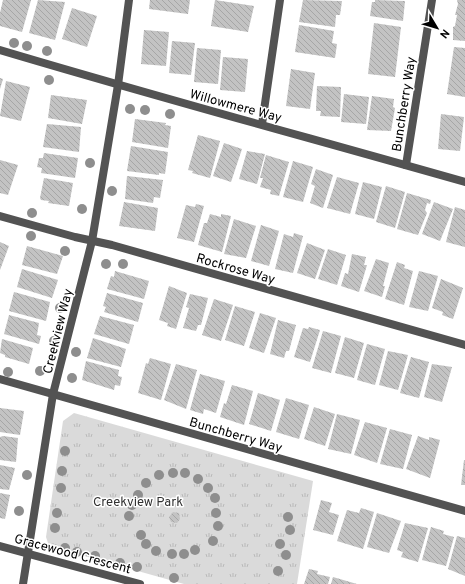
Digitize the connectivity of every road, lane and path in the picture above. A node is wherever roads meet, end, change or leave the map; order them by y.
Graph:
1 (129, 0) edge
2 (280, 0) edge
3 (432, 0) edge
4 (0, 50) edge
5 (118, 85) junction
6 (262, 124) junction
7 (406, 165) junction
8 (465, 182) edge
9 (0, 216) edge
10 (92, 241) junction
11 (465, 345) edge
12 (0, 379) edge
13 (53, 394) junction
14 (465, 511) edge
15 (0, 546) edge
16 (28, 553) junction
17 (24, 584) edge
18 (140, 584) edge

1 - 5 street, Creekview Way
2 - 6 street
3 - 7 street, Bunchberry Way
4 - 5 street, Willowmere Way
5 - 6 street, Willowmere Way
5 - 10 street, Creekview Way
6 - 7 street, Willowmere Way
7 - 8 street, Willowmere Way
9 - 10 street, Rockrose Way
10 - 11 street, Rockrose Way
10 - 13 street, Creekview Way
12 - 13 street, Bunchberry Way
13 - 14 street, Bunchberry Way
13 - 16 street, Creekview Way
15 - 16 street, Gracewood Crescent
16 - 17 street, Creekview Way
16 - 18 street, Gracewood Crescent

